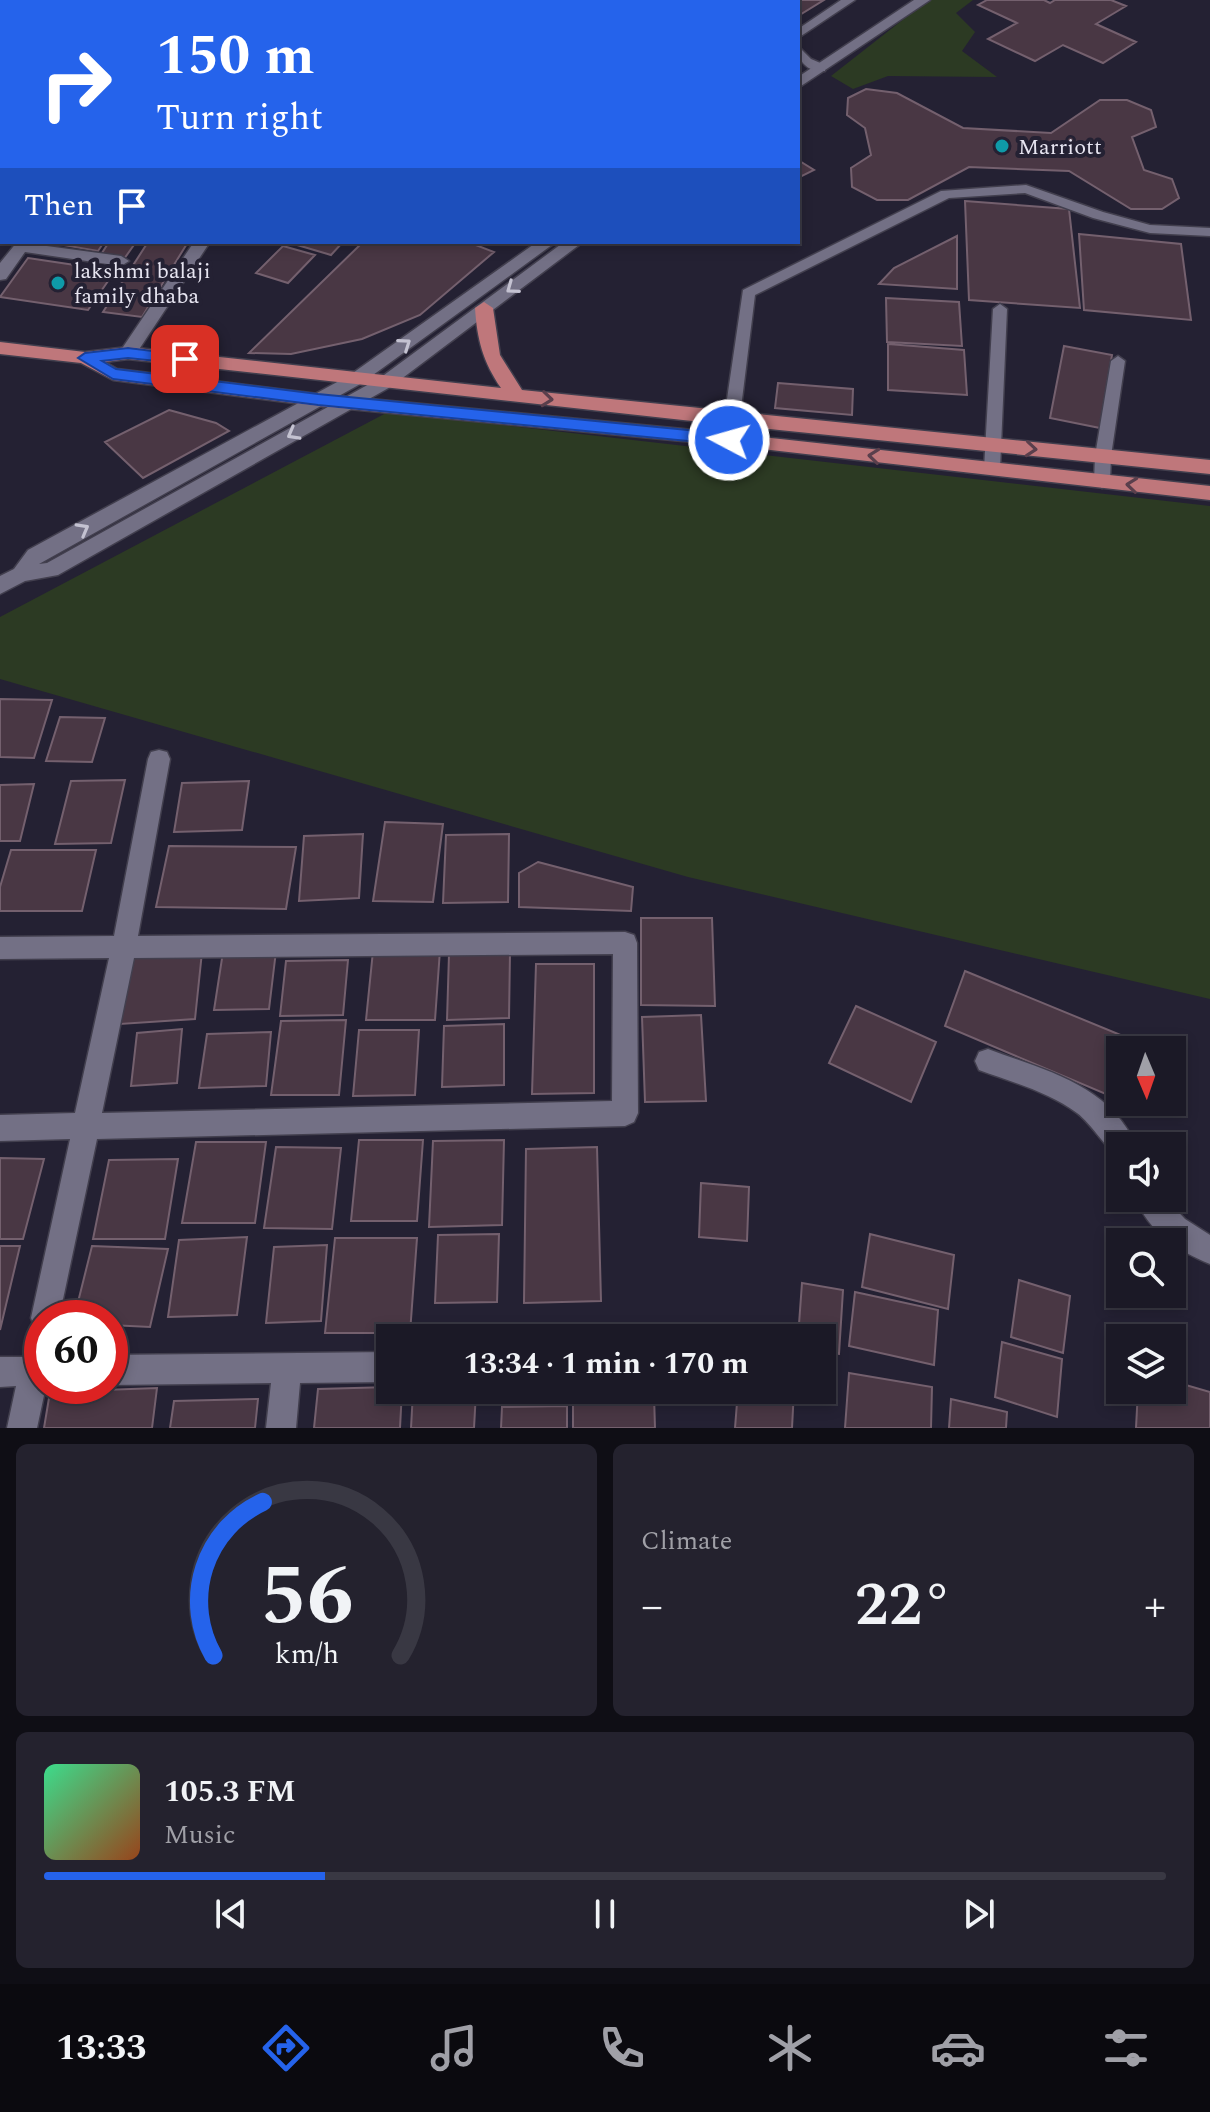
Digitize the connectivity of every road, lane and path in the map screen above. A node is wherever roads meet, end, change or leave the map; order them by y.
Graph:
1 (849, 0) edge
2 (900, 0) edge
3 (923, 0) edge
4 (800, 33) edge
5 (801, 60) edge
6 (821, 68) junction
7 (800, 83) edge
8 (1210, 232) edge
9 (201, 244) edge
10 (545, 244) edge
11 (572, 244) edge
12 (121, 261) dead end
13 (0, 275) edge
14 (484, 308) junction
15 (1000, 309) dead end
16 (0, 348) edge
17 (128, 353) junction
18 (85, 358) junction
19 (1118, 361) dead end
20 (356, 379) junction
21 (386, 382) junction
22 (517, 396) junction
23 (318, 400) junction
24 (350, 403) junction
25 (730, 418) junction
26 (729, 440) junction
27 (993, 446) junction
28 (1103, 456) junction
29 (1210, 467) edge
30 (992, 469) junction
31 (1102, 482) junction
32 (1210, 493) edge
33 (21, 574) junction
34 (0, 586) edge
35 (159, 759) dead end
36 (124, 947) junction
37 (0, 948) edge
38 (988, 1061) dead end
39 (86, 1126) junction
40 (0, 1128) edge
41 (1114, 1132) edge
42 (1158, 1212) edge
43 (1210, 1250) edge
44 (49, 1300) edge
45 (376, 1367) edge
46 (287, 1368) junction
47 (128, 1370) edge
48 (24, 1371) edge
49 (0, 1372) edge
50 (29, 1404) edge
51 (22, 1428) edge
52 (281, 1428) edge

1 - 4 lane
2 - 5 street
3 - 6 street
5 - 6 lane
6 - 7 street
8 - 25 lane
9 - 17 street
20 -> 10 street
11 -> 14 street
12 - 13 street
14 - 21 street
14 - 22 main road
15 - 27 lane
16 - 18 main road
17 - 18 main road
17 - 20 main road
18 - 23 main road
19 - 28 lane
20 - 21 main road
20 - 23 street
21 - 22 main road
21 - 24 street
22 -> 25 main road
23 - 24 main road
33 -> 23 street
24 - 26 main road
24 -> 33 street
25 - 26 lane
25 - 27 main road
30 -> 26 main road
27 -> 28 main road
27 - 30 lane
28 - 29 main road
28 - 31 lane
30 - 31 main road
32 -> 31 main road
33 - 34 street
35 - 36 street
36 - 37 street
36 - 39 street
36 - 39 street
38 - 41 street
39 - 40 street
39 - 44 street
42 - 43 street
45 - 46 street
46 - 47 street
46 - 52 street
48 - 49 street
50 - 51 street

